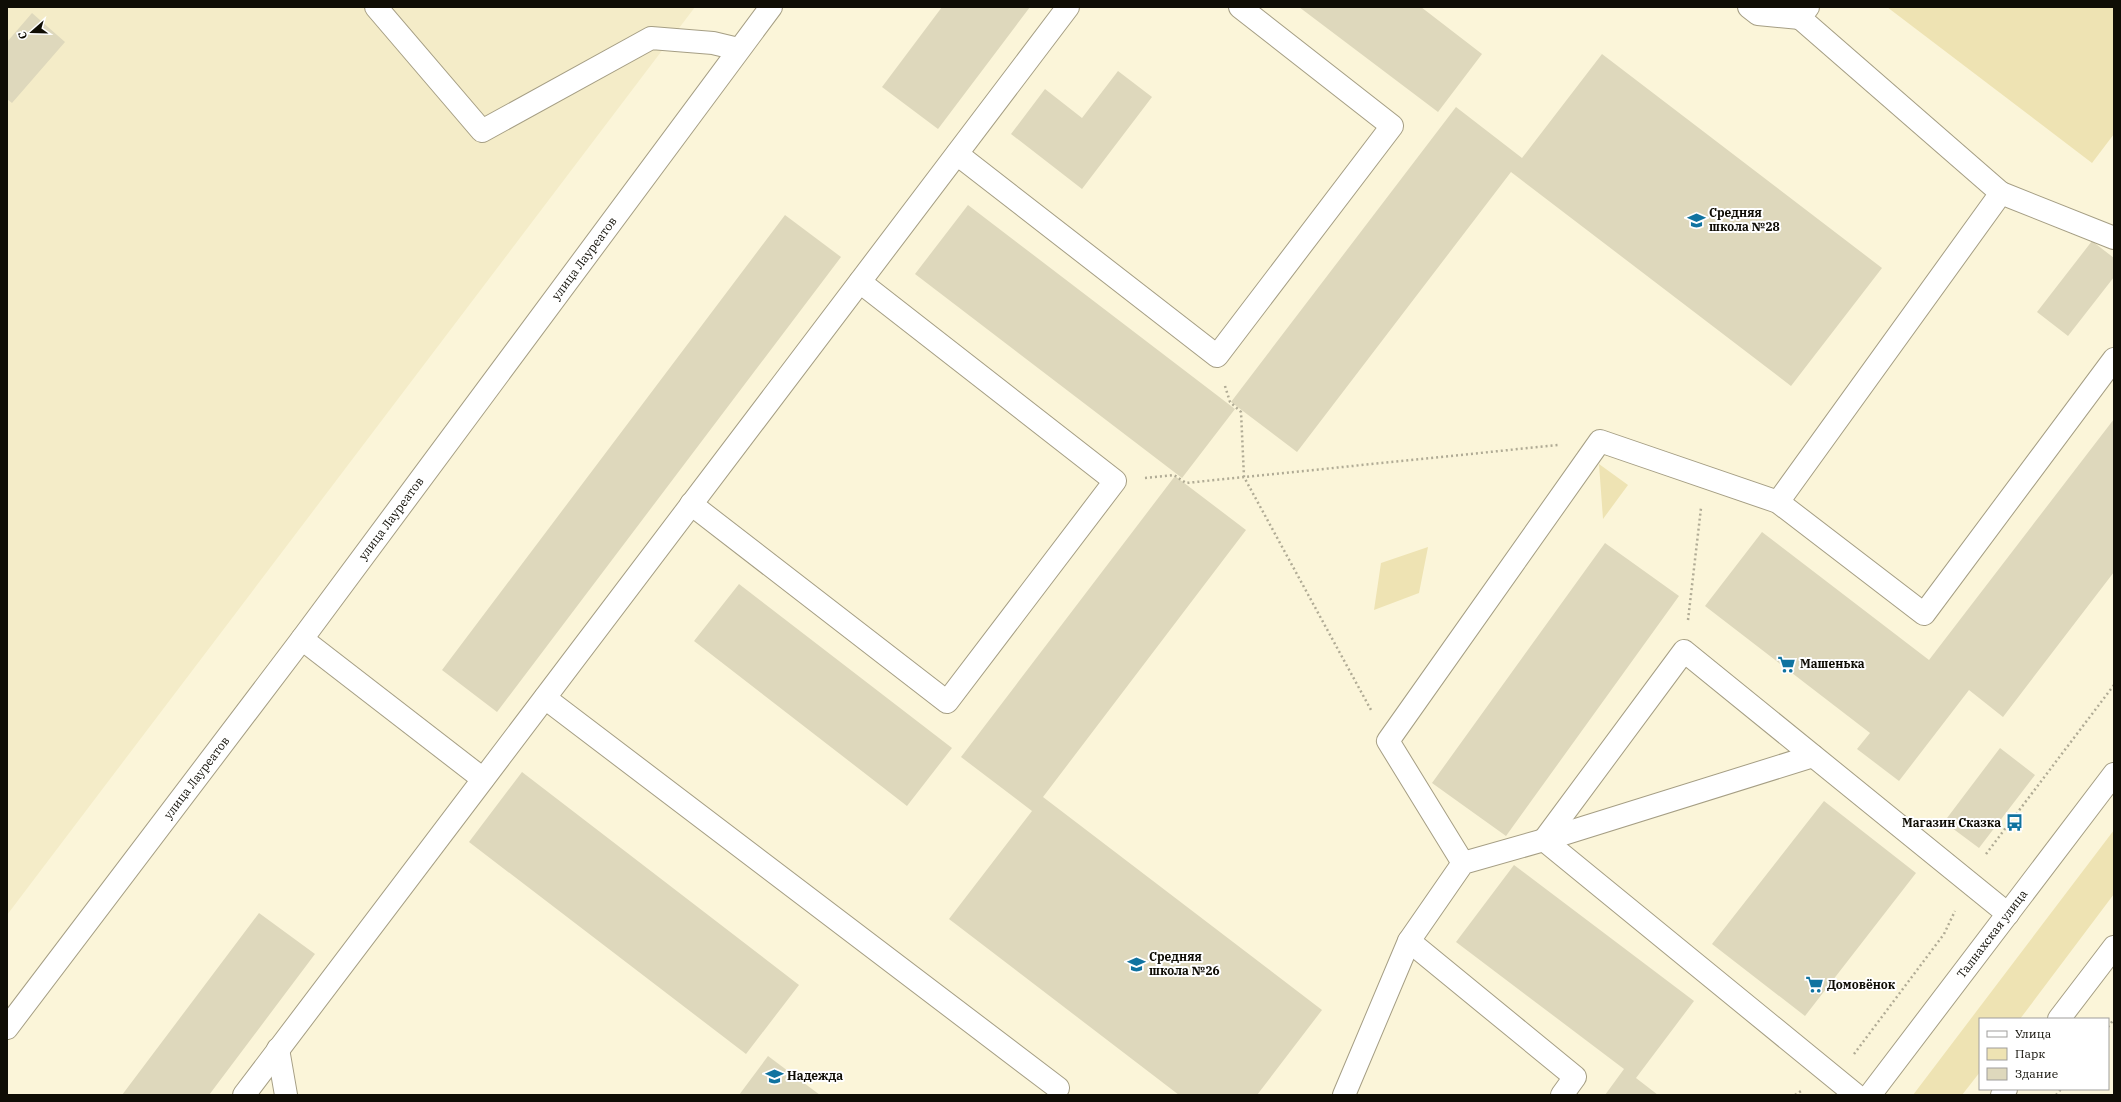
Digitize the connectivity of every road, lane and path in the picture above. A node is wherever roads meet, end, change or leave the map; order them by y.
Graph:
1 (376, 7) edge
2 (771, 7) edge
3 (1068, 7) edge
4 (1240, 7) edge
5 (1749, 7) edge
6 (1804, 12) edge
7 (738, 49) junction
8 (957, 154) junction
9 (2001, 193) junction
10 (2114, 238) edge
11 (860, 282) junction
12 (1217, 356) junction
13 (2114, 359) edge
14 (1600, 441) junction
15 (1244, 477) junction
16 (1704, 477) junction
17 (1115, 481) junction
18 (1778, 502) junction
19 (691, 504) junction
20 (302, 639) junction
21 (1684, 651) junction
22 (545, 698) junction
23 (1388, 741) junction
24 (1814, 756) junction
25 (2114, 774) edge
26 (483, 779) junction
27 (1544, 840) junction
28 (1463, 863) junction
29 (2008, 914) junction
30 (1409, 941) junction
31 (2114, 947) edge
32 (2060, 1018) edge
33 (7, 1028) edge
34 (278, 1049) junction
35 (1059, 1093) edge
36 (244, 1095) edge
37 (286, 1095) edge
38 (1344, 1095) edge
39 (1562, 1095) edge
40 (1856, 1095) edge
41 (1870, 1095) edge

1 - 7 street
2 - 7 street, улица Лауреатов
3 - 8 street
4 - 12 street
5 - 6 street
6 - 9 street
7 - 20 street, улица Лауреатов
8 - 11 street
8 - 12 street
9 - 10 street
9 - 18 street
11 - 17 street
11 - 19 street
12 - 15 path
13 - 18 street
14 - 15 path
14 - 16 street
14 - 23 street
15 - 17 path
15 - 23 path
16 - 18 street
16 - 21 path
17 - 19 street
19 - 22 street
20 - 26 street
20 - 33 street, улица Лауреатов
21 - 24 street
21 - 27 street
22 - 26 street
22 - 35 street
23 - 28 street
24 - 27 street
24 - 29 street
25 - 29 street, Талнахская улица
26 - 34 street
27 - 28 street
27 - 40 street
28 - 30 street
29 - 41 street, Талнахская улица
30 - 38 street
30 - 39 street
31 - 32 street
34 - 36 street
34 - 37 street

